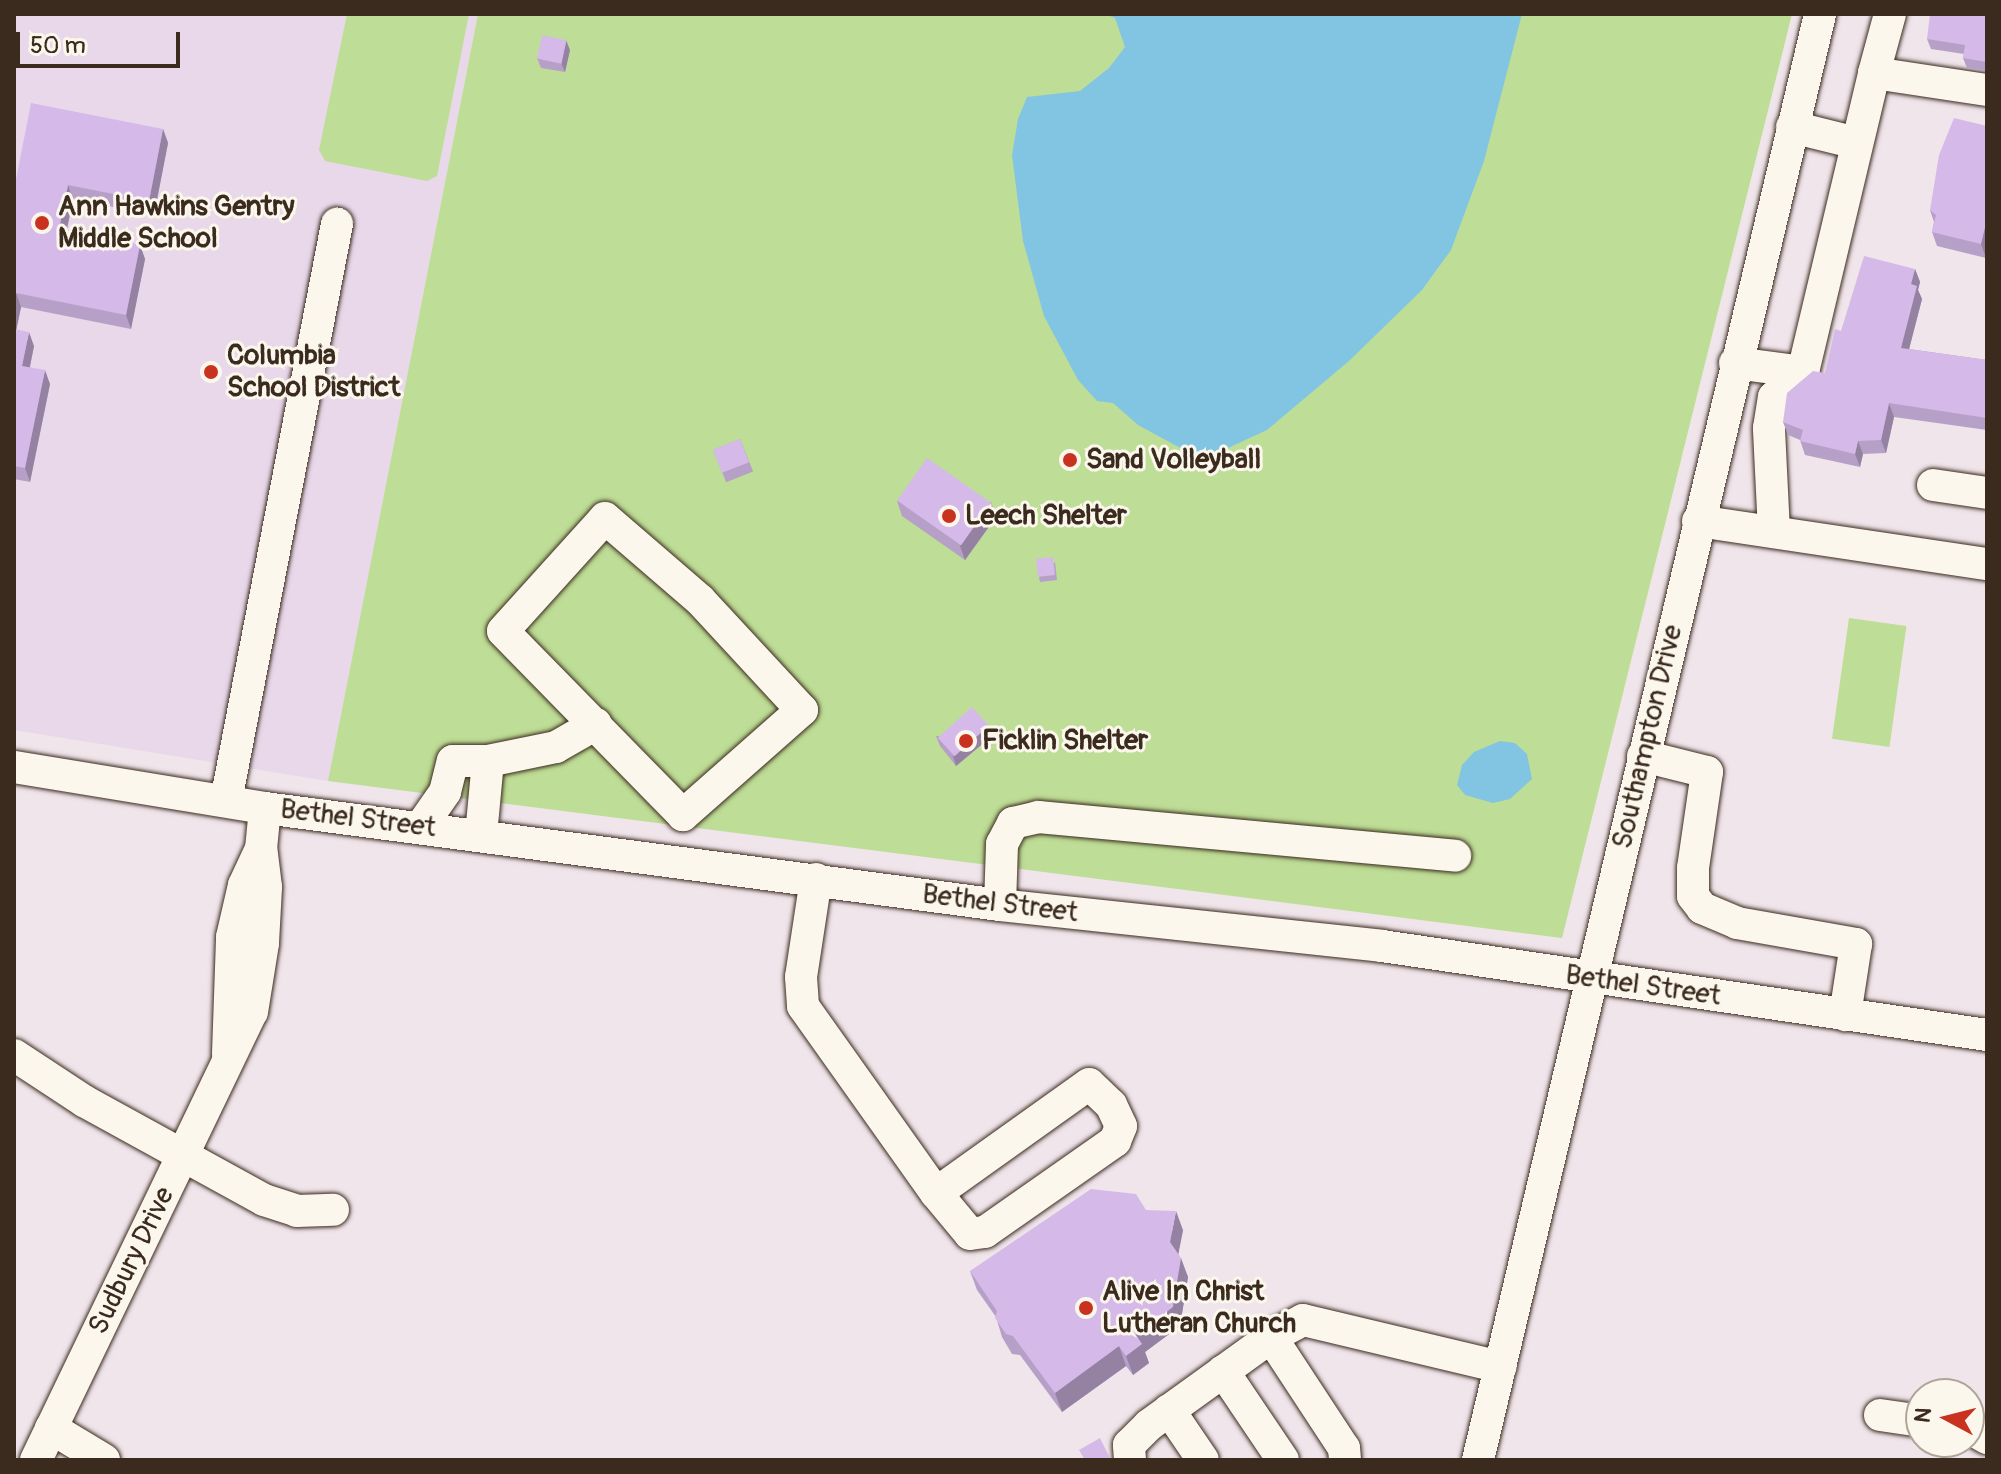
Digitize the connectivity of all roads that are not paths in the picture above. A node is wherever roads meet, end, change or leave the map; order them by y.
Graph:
1 (1820, 14) edge
2 (1890, 14) edge
3 (1874, 73) junction
4 (1987, 90) edge
5 (1792, 127) junction
6 (1856, 143) junction
7 (337, 224) dead end
8 (1735, 363) junction
9 (1803, 372) junction
10 (1933, 485) dead end
11 (1987, 493) edge
12 (1698, 521) junction
13 (1774, 532) junction
14 (1987, 564) edge
15 (596, 724) junction
16 (1643, 756) junction
17 (488, 761) junction
18 (14, 767) edge
19 (226, 801) junction
20 (265, 808) junction
21 (420, 828) junction
22 (481, 835) junction
23 (1455, 856) dead end
24 (816, 879) junction
25 (1000, 905) junction
26 (1591, 980) junction
27 (1845, 1015) junction
28 (1987, 1035) edge
29 (14, 1055) edge
30 (182, 1158) junction
31 (936, 1193) junction
32 (333, 1210) dead end
33 (1271, 1337) junction
34 (1500, 1367) junction
35 (1223, 1371) junction
36 (1169, 1410) junction
37 (1880, 1415) dead end
38 (1905, 1419) edge
39 (51, 1428) junction
40 (36, 1460) edge
41 (104, 1460) edge
42 (1130, 1460) edge
43 (1203, 1460) edge
44 (1283, 1460) edge
45 (1345, 1460) edge
46 (1478, 1460) edge

1 - 5 street, Southampton Drive
2 - 3 street
3 - 4 street
3 - 6 street
5 - 6 street
5 - 8 street, Southampton Drive
6 - 9 street
7 - 19 street
8 - 9 street
8 - 12 street, Southampton Drive
9 - 13 street
10 - 11 street
12 - 13 street
12 - 16 street, Southampton Drive
13 - 14 street
15 - 15 street
15 - 17 street
16 - 26 street, Southampton Drive
16 - 27 street
17 - 21 street
17 - 22 street
18 - 19 street, Bethel Street
19 - 20 street, Bethel Street
20 - 21 street, Bethel Street
20 - 30 street, Sudbury Drive
21 - 22 street, Bethel Street
22 - 24 street, Bethel Street
23 - 25 street
24 - 25 street, Bethel Street
24 - 31 street
25 - 26 street, Bethel Street
26 - 27 street, Bethel Street
26 - 34 street, Southampton Drive
27 - 28 street, Bethel Street
29 - 30 street
30 - 32 street
30 - 39 street, Sudbury Drive
31 - 31 street
33 - 34 street
33 - 35 street
33 - 45 street
34 - 46 street, Southampton Drive
35 - 36 street
35 - 44 street
36 - 42 street
36 - 43 street
37 - 38 street
39 - 40 street, Sudbury Drive
39 - 41 street

